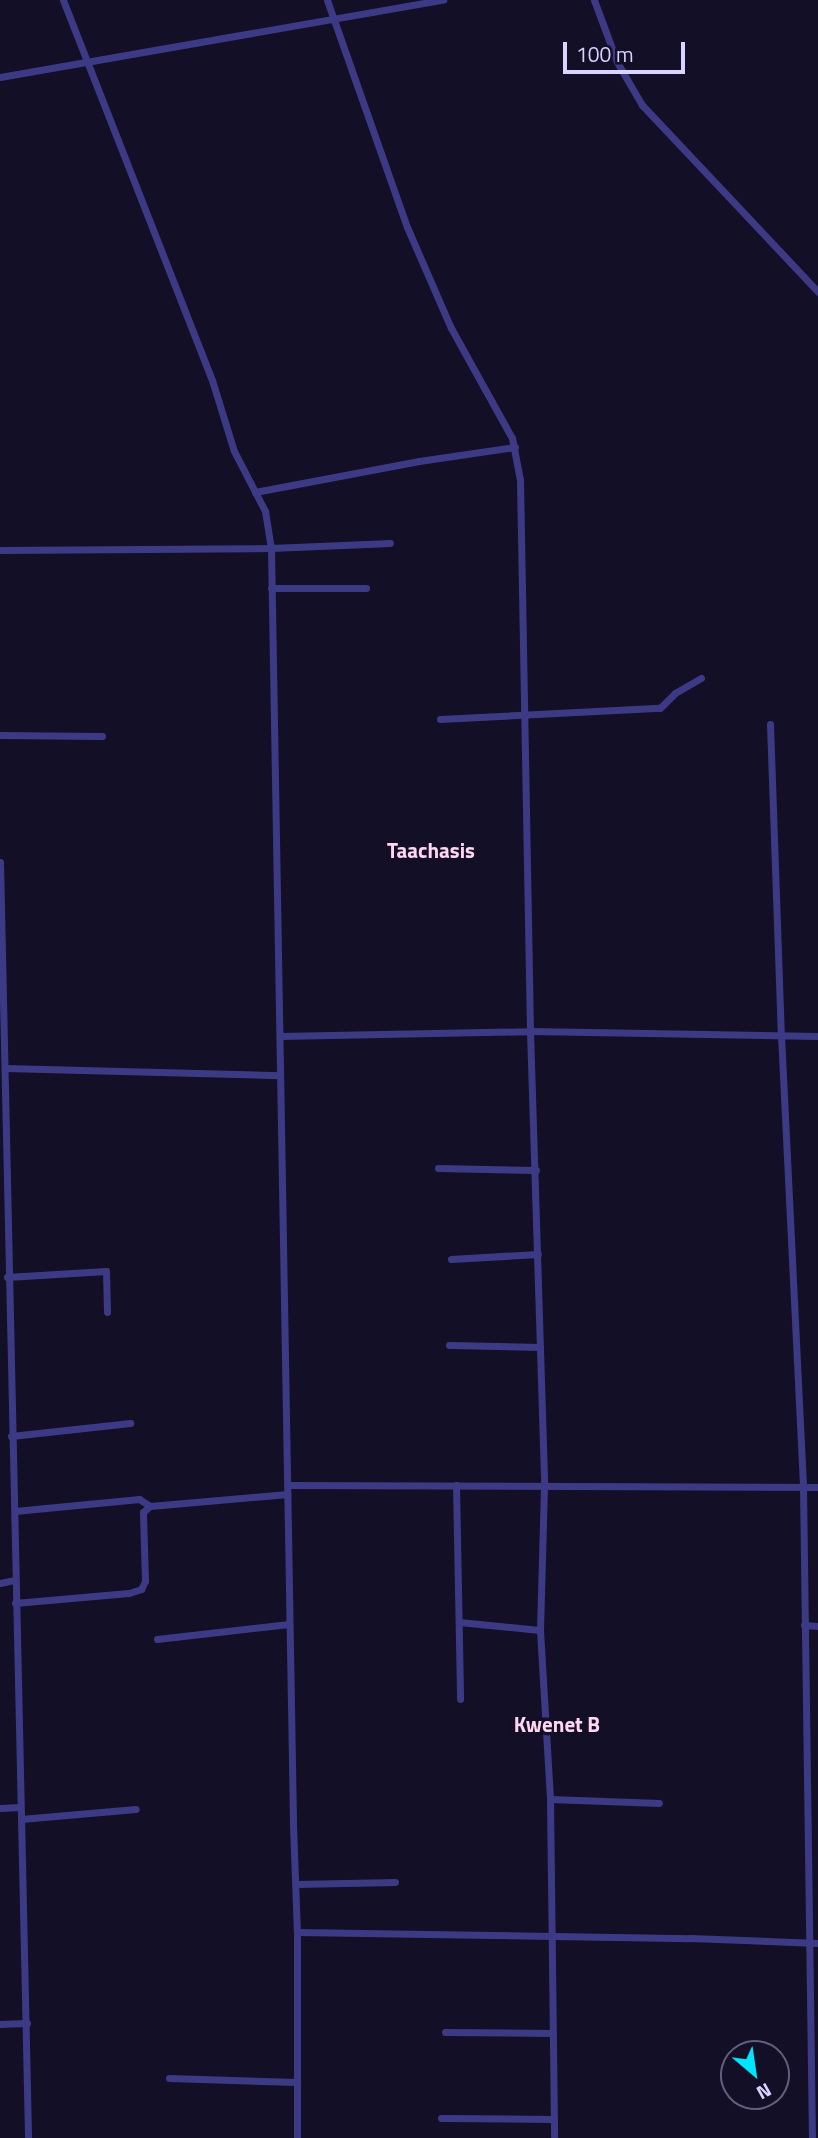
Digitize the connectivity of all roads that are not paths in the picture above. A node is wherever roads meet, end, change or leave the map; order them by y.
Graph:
1 (63, 0) edge
2 (327, 0) edge
3 (443, 0) edge
4 (594, 0) edge
5 (334, 19) junction
6 (85, 63) junction
7 (0, 77) edge
8 (818, 292) edge
9 (515, 447) junction
10 (254, 492) junction
11 (390, 543) dead end
12 (271, 548) junction
13 (0, 550) edge
14 (271, 587) junction
15 (366, 588) dead end
16 (701, 678) dead end
17 (524, 717) junction
18 (440, 719) dead end
19 (770, 724) dead end
20 (0, 735) edge
21 (102, 736) dead end
22 (0, 862) edge
23 (530, 1031) junction
24 (780, 1035) junction
25 (280, 1036) junction
26 (818, 1036) edge
27 (5, 1068) junction
28 (279, 1075) junction
29 (2, 1134) edge
30 (438, 1168) dead end
31 (536, 1170) junction
32 (538, 1254) junction
33 (451, 1259) dead end
34 (7, 1277) junction
35 (107, 1312) dead end
36 (449, 1345) dead end
37 (540, 1347) junction
38 (130, 1423) dead end
39 (11, 1436) junction
40 (456, 1485) junction
41 (544, 1487) junction
42 (803, 1487) junction
43 (818, 1487) edge
44 (288, 1489) junction
45 (150, 1506) junction
46 (15, 1511) junction
47 (14, 1580) junction
48 (0, 1583) edge
49 (15, 1603) junction
50 (459, 1622) junction
51 (289, 1624) junction
52 (804, 1625) junction
53 (818, 1626) edge
54 (541, 1630) junction
55 (157, 1639) dead end
56 (460, 1699) dead end
57 (550, 1799) junction
58 (659, 1803) dead end
59 (20, 1807) junction
60 (0, 1808) edge
61 (136, 1809) dead end
62 (21, 1819) junction
63 (395, 1882) dead end
64 (296, 1884) junction
65 (298, 1932) junction
66 (551, 1935) junction
67 (814, 1943) edge
68 (0, 2024) edge
69 (27, 2024) junction
70 (445, 2032) dead end
71 (553, 2033) junction
72 (169, 2078) dead end
73 (297, 2082) junction
74 (441, 2118) dead end
75 (554, 2119) junction
76 (28, 2138) edge
77 (297, 2138) edge
78 (554, 2138) edge
79 (812, 2138) edge

1 - 6 street
2 - 5 street
3 - 5 street
4 - 8 street
5 - 6 street
5 - 9 street
6 - 7 street
6 - 10 street
9 - 10 street
9 - 17 street
10 - 12 street
11 - 12 street
12 - 13 street
12 - 14 street
14 - 15 street
14 - 25 street
16 - 17 street
17 - 18 street
17 - 23 street
19 - 24 street
20 - 21 street
22 - 27 street
23 - 24 street
23 - 25 street
23 - 31 street
24 - 26 street
24 - 42 street
25 - 28 street
27 - 28 street
27 - 29 street
28 - 44 street
29 - 34 street
30 - 31 street
31 - 32 street
32 - 33 street
32 - 37 street
34 - 35 street
34 - 39 street
36 - 37 street
37 - 41 street
38 - 39 street
39 - 46 street
40 - 41 street
40 - 44 street
40 - 50 street
41 - 42 street
41 - 54 street
42 - 43 street
42 - 52 street
44 - 45 street
44 - 51 street
45 - 46 street
45 - 49 street
46 - 47 street
47 - 48 street
47 - 49 street
49 - 59 street
50 - 54 street
50 - 56 street
51 - 55 street
51 - 64 street
52 - 53 street
52 - 67 street
54 - 57 street
57 - 58 street
57 - 66 street
59 - 60 street
59 - 62 street
61 - 62 street
62 - 69 street
63 - 64 street
64 - 65 street
65 - 66 street
65 - 73 street
66 - 67 street
66 - 71 street
67 - 79 street
68 - 69 street
69 - 76 street
70 - 71 street
71 - 75 street
72 - 73 street
73 - 77 street
74 - 75 street
75 - 78 street

